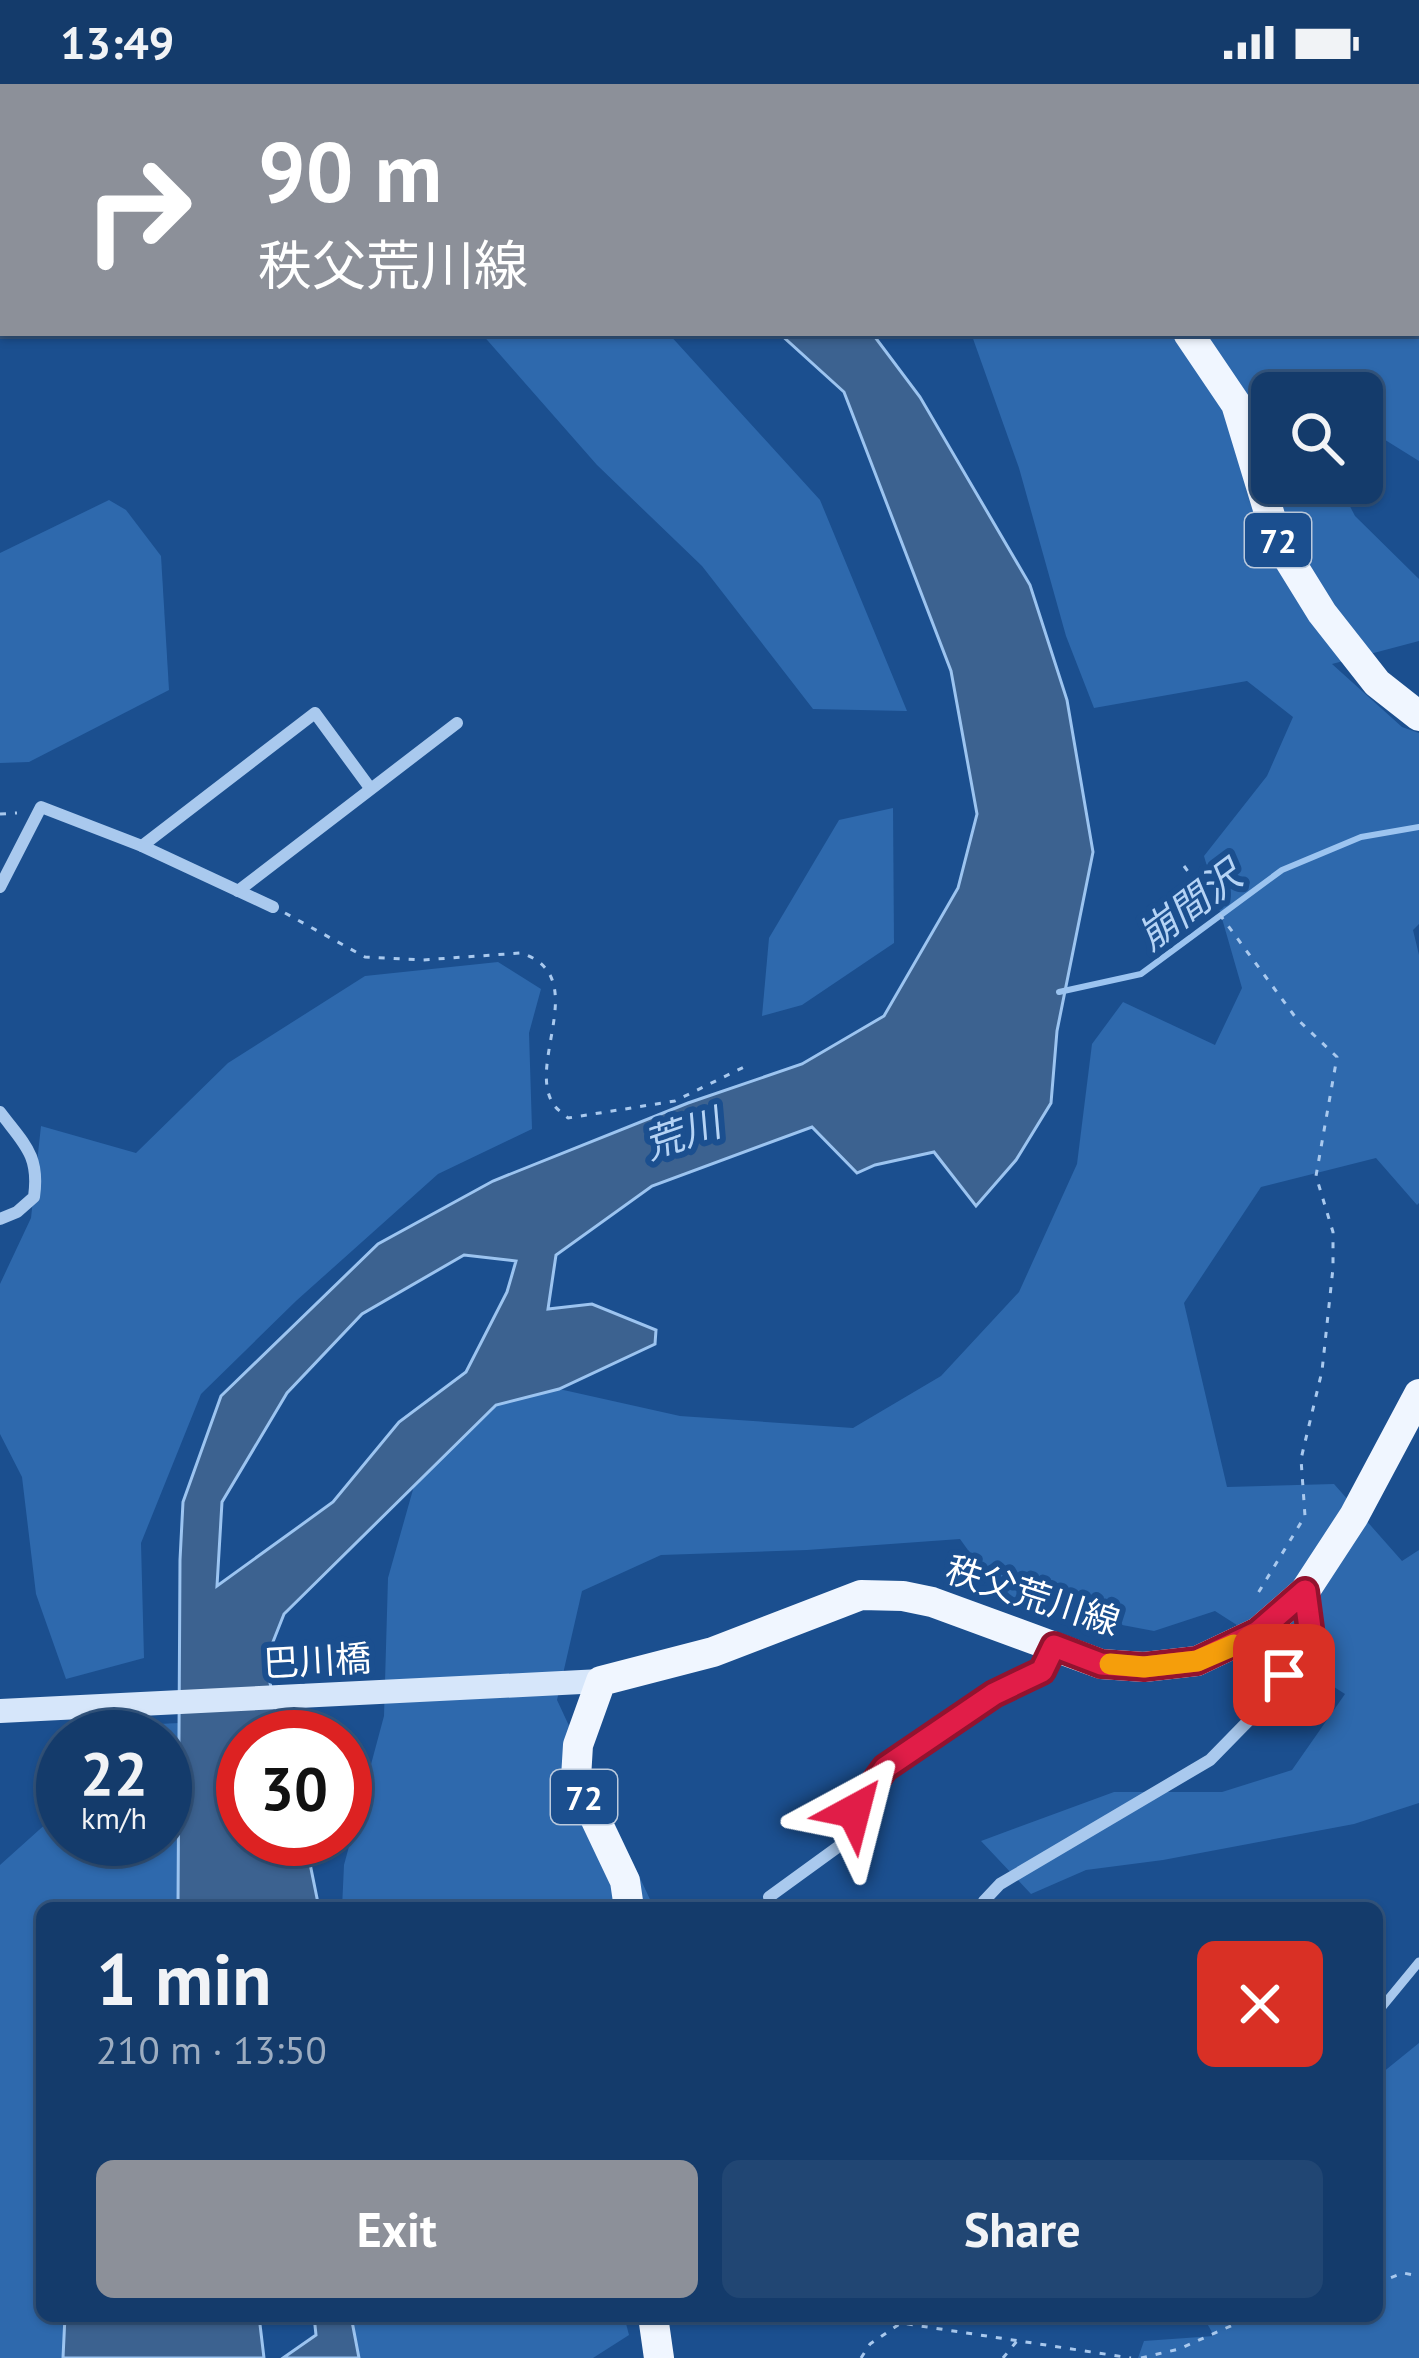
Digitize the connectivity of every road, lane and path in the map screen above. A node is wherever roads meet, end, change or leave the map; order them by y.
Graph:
1 (1190, 336) edge
2 (1419, 716) edge
3 (457, 722) dead end
4 (370, 788) junction
5 (142, 846) junction
6 (1184, 866) dead end
7 (0, 887) edge
8 (238, 890) junction
9 (273, 907) joint
10 (744, 1067) dead end
11 (0, 1112) edge
12 (0, 1219) edge
13 (1419, 1394) edge
14 (1305, 1591) junction
15 (1256, 1597) dead end
16 (1054, 1646) junction
17 (587, 1682) junction
18 (0, 1711) edge
19 (769, 1898) dead end
20 (628, 1902) edge
21 (984, 1902) edge
22 (1419, 1962) edge
23 (1383, 2006) edge
24 (1419, 2276) edge
25 (1383, 2281) edge
26 (654, 2322) edge
27 (1239, 2322) edge
28 (1018, 2341) junction
29 (659, 2358) edge
30 (861, 2358) edge
31 (1003, 2358) edge
32 (1131, 2358) edge
33 (1141, 2358) edge

1 - 2 main road, 72
3 - 4 street
4 - 5 street
4 - 8 street
5 - 7 street
5 - 8 street
6 - 15 path
8 - 9 street
9 - 10 path
11 - 12 street
13 - 14 main road, 秩父荒川線
14 - 16 main road, 秩父荒川線
14 - 21 street
16 - 17 main road, 秩父荒川線
16 - 19 street
17 - 18 main road, 巴川橋
17 - 20 main road, 72
22 - 23 lane
24 - 25 path
26 - 29 main road
27 - 33 path
28 - 30 path
28 - 31 path
28 - 32 path

